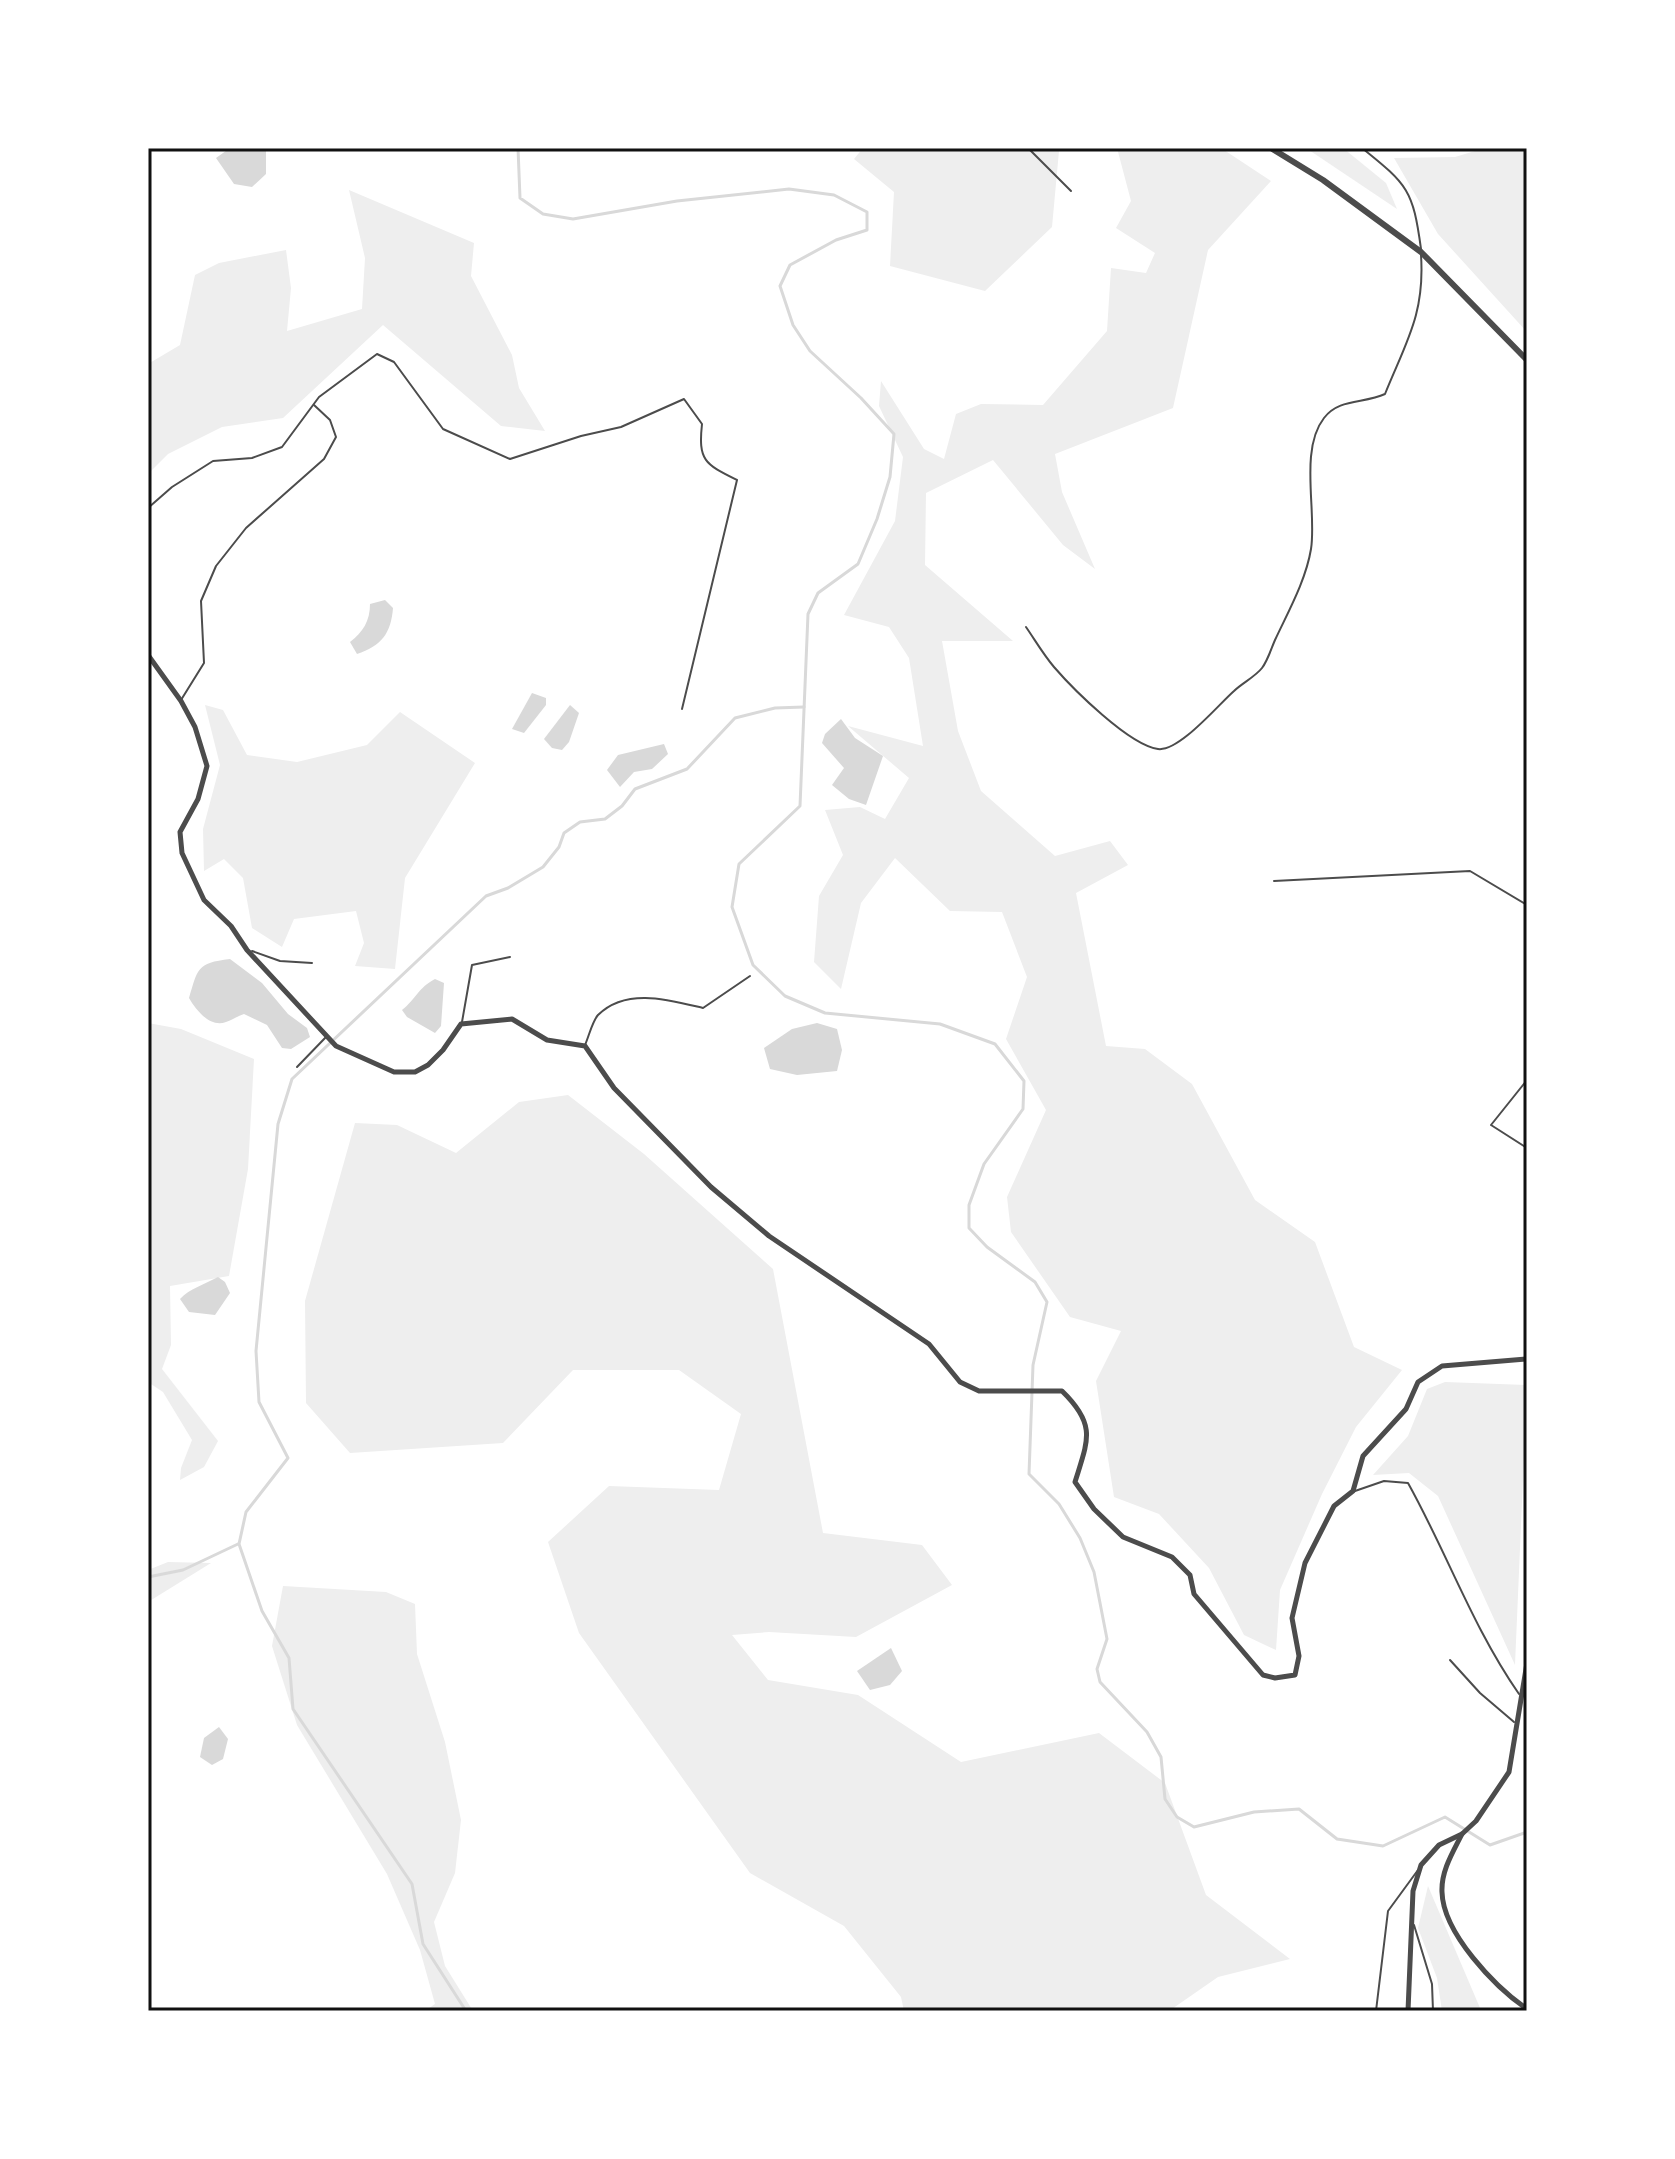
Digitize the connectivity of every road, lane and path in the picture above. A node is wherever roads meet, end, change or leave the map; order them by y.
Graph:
1 (1028, 148) edge
2 (1271, 148) edge
3 (1362, 148) edge
4 (1071, 191) dead end
5 (1421, 252) junction
6 (1527, 360) edge
7 (314, 405) junction
8 (148, 508) edge
9 (1026, 627) dead end
10 (148, 655) edge
11 (181, 701) junction
12 (682, 709) dead end
13 (1274, 881) dead end
14 (1527, 905) edge
15 (247, 950) junction
16 (510, 957) dead end
17 (312, 963) dead end
18 (750, 976) dead end
19 (461, 1024) junction
20 (327, 1036) junction
21 (585, 1046) junction
22 (297, 1067) dead end
23 (1527, 1080) edge
24 (1527, 1148) edge
25 (1527, 1359) edge
26 (1353, 1491) junction
27 (1450, 1660) dead end
28 (1527, 1663) edge
29 (1522, 1698) junction
30 (1518, 1725) junction
31 (1462, 1834) junction
32 (1421, 1865) junction
33 (1412, 1916) junction
34 (1527, 2009) edge
35 (1376, 2011) edge
36 (1408, 2011) edge
37 (1433, 2011) edge

1 - 4 lane
2 - 5 street
3 - 5 lane
5 - 6 street
5 - 9 lane
7 - 8 lane
7 - 11 lane
7 - 12 lane
10 - 11 street
11 - 15 street
13 - 14 lane
15 - 17 lane
15 - 20 street
16 - 19 lane
18 - 21 lane
19 - 20 street
19 - 21 street
20 - 22 lane
21 - 26 street
23 - 24 lane
25 - 26 street
26 - 29 lane
27 - 30 lane
28 - 29 street
29 - 30 street
30 - 31 street
31 - 32 street
31 - 34 street
32 - 33 street
32 - 35 lane
33 - 36 street
33 - 37 lane

